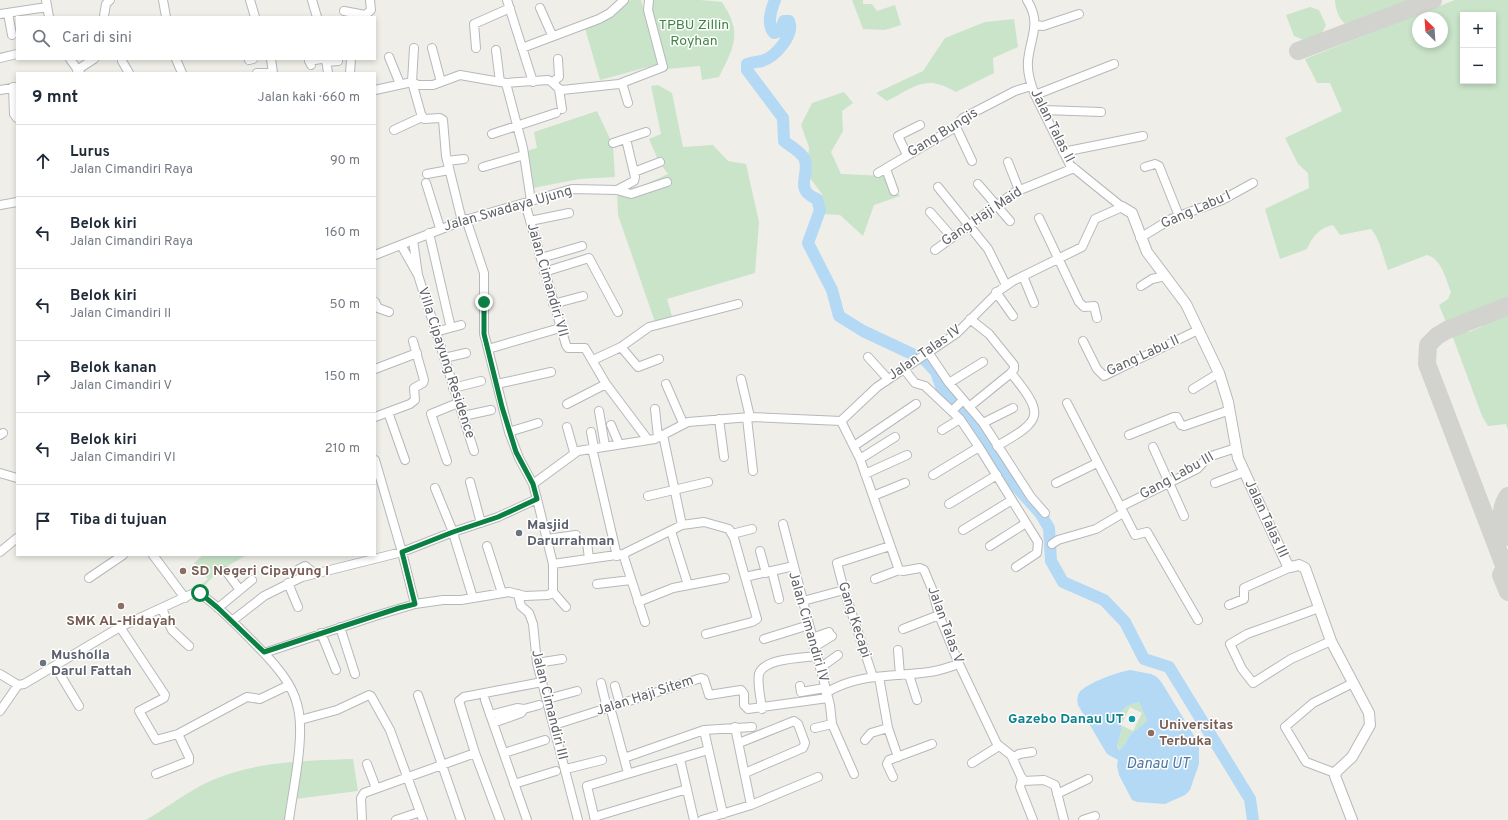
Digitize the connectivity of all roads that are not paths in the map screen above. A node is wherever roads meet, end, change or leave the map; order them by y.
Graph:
1 (110, 0) edge
2 (163, 0) edge
3 (250, 0) edge
4 (312, 0) edge
5 (370, 0) edge
6 (624, 0) edge
7 (649, 0) edge
8 (1027, 0) edge
9 (47, 3) edge
10 (508, 4) edge
11 (540, 8) dead end
12 (344, 11) dead end
13 (4, 13) edge
14 (1079, 14) dead end
15 (49, 16) edge
16 (104, 16) dead end
17 (166, 16) edge
18 (255, 16) edge
19 (317, 16) edge
20 (364, 16) edge
21 (1035, 25) junction
22 (12, 35) dead end
23 (552, 35) junction
24 (414, 48) dead end
25 (432, 48) dead end
26 (476, 48) dead end
27 (522, 48) junction
28 (496, 50) dead end
29 (16, 54) edge
30 (389, 57) dead end
31 (0, 58) edge
32 (558, 59) dead end
33 (71, 60) edge
34 (93, 60) edge
35 (176, 60) edge
36 (271, 60) edge
37 (324, 60) edge
38 (351, 60) edge
39 (122, 61) dead end
40 (338, 61) dead end
41 (1114, 64) dead end
42 (311, 65) dead end
43 (79, 71) edge
44 (128, 72) edge
45 (182, 72) edge
46 (273, 72) edge
47 (328, 72) edge
48 (350, 72) edge
49 (412, 82) junction
50 (441, 82) junction
51 (503, 82) junction
52 (533, 82) junction
53 (553, 82) junction
54 (622, 83) junction
55 (400, 84) junction
56 (1031, 86) junction
57 (15, 87) edge
58 (559, 89) junction
59 (0, 90) edge
60 (376, 90) edge
61 (1035, 95) junction
62 (628, 103) dead end
63 (1044, 110) junction
64 (1102, 112) dead end
65 (16, 117) edge
66 (422, 117) junction
67 (920, 125) dead end
68 (517, 126) junction
69 (956, 127) junction
70 (394, 130) dead end
71 (646, 132) dead end
72 (492, 134) dead end
73 (1144, 136) dead end
74 (626, 139) junction
75 (613, 143) dead end
76 (1063, 152) junction
77 (524, 155) junction
78 (907, 155) junction
79 (464, 159) dead end
80 (447, 161) junction
81 (972, 161) dead end
82 (660, 162) dead end
83 (1008, 162) dead end
84 (483, 167) dead end
85 (1145, 167) dead end
86 (886, 168) junction
87 (1074, 168) junction
88 (449, 170) junction
89 (634, 172) junction
90 (878, 173) dead end
91 (428, 174) dead end
92 (667, 182) dead end
93 (426, 183) dead end
94 (1253, 183) dead end
95 (978, 184) dead end
96 (938, 187) dead end
97 (617, 190) junction
98 (1019, 190) junction
99 (894, 191) dead end
100 (16, 202) edge
101 (528, 202) junction
102 (997, 204) junction
103 (0, 205) edge
104 (1122, 207) junction
105 (930, 212) dead end
106 (569, 213) dead end
107 (1179, 216) junction
108 (1039, 218) dead end
109 (464, 220) junction
110 (530, 221) junction
111 (1010, 221) dead end
112 (968, 226) junction
113 (440, 228) junction
114 (429, 233) junction
115 (952, 236) junction
116 (1140, 238) junction
117 (413, 240) junction
118 (401, 245) junction
119 (582, 246) dead end
120 (935, 250) dead end
121 (410, 253) junction
122 (376, 255) edge
123 (541, 258) junction
124 (1059, 259) junction
125 (544, 272) junction
126 (1023, 276) junction
127 (1166, 276) junction
128 (1006, 285) junction
129 (1141, 286) dead end
130 (996, 292) junction
131 (583, 296) dead end
132 (1034, 303) dead end
133 (376, 304) edge
134 (553, 304) junction
135 (738, 304) dead end
136 (389, 312) dead end
137 (618, 312) dead end
138 (1013, 316) dead end
139 (1097, 318) dead end
140 (970, 319) junction
141 (450, 324) dead end
142 (461, 325) dead end
143 (560, 328) junction
144 (1198, 330) junction
145 (435, 332) junction
146 (413, 341) dead end
147 (1084, 341) dead end
148 (621, 347) junction
149 (488, 349) junction
150 (417, 353) junction
151 (466, 353) dead end
152 (927, 353) junction
153 (868, 357) dead end
154 (444, 358) junction
155 (659, 359) dead end
156 (593, 360) junction
157 (983, 362) dead end
158 (903, 368) junction
159 (376, 369) edge
160 (551, 372) dead end
161 (1011, 373) junction
162 (1218, 374) junction
163 (741, 379) dead end
164 (888, 379) junction
165 (481, 381) dead end
166 (949, 383) junction
167 (497, 384) junction
168 (606, 384) junction
169 (666, 384) dead end
170 (453, 388) junction
171 (1193, 389) dead end
172 (961, 402) junction
173 (458, 403) junction
174 (1067, 403) dead end
175 (567, 404) dead end
176 (916, 404) dead end
177 (969, 407) junction
178 (1013, 408) dead end
179 (655, 409) dead end
180 (491, 410) dead end
181 (1230, 410) junction
182 (599, 411) dead end
183 (952, 411) junction
184 (388, 412) junction
185 (463, 416) junction
186 (376, 417) edge
187 (748, 417) junction
188 (718, 419) junction
189 (960, 419) junction
190 (842, 421) junction
191 (538, 423) dead end
192 (683, 423) junction
193 (983, 423) junction
194 (611, 425) dead end
195 (568, 427) dead end
196 (942, 430) dead end
197 (510, 432) junction
198 (591, 432) dead end
199 (1129, 435) dead end
200 (661, 436) junction
201 (895, 437) dead end
202 (648, 440) junction
203 (619, 444) junction
204 (605, 446) junction
205 (854, 446) junction
206 (996, 446) junction
207 (980, 447) junction
208 (1153, 447) dead end
209 (593, 448) junction
210 (1236, 448) junction
211 (474, 451) dead end
212 (574, 452) junction
213 (907, 455) dead end
214 (724, 457) dead end
215 (860, 459) junction
216 (405, 460) dead end
217 (447, 461) dead end
218 (1097, 463) junction
219 (753, 471) dead end
220 (1244, 472) junction
221 (0, 473) edge
222 (865, 474) junction
223 (377, 475) edge
224 (933, 475) dead end
225 (997, 475) junction
226 (16, 478) edge
227 (470, 482) dead end
228 (708, 482) dead end
229 (1169, 482) junction
230 (905, 483) dead end
231 (1056, 483) dead end
232 (1215, 483) dead end
233 (533, 484) junction
234 (435, 488) dead end
235 (676, 490) junction
236 (648, 496) dead end
237 (873, 496) junction
238 (537, 499) junction
239 (1012, 500) junction
240 (949, 504) dead end
241 (1121, 510) junction
242 (1045, 513) dead end
243 (1184, 516) dead end
244 (481, 523) junction
245 (1026, 523) junction
246 (783, 524) dead end
247 (682, 525) junction
248 (752, 530) dead end
249 (963, 530) dead end
250 (671, 532) junction
251 (453, 534) junction
252 (732, 534) junction
253 (576, 535) dead end
254 (16, 539) edge
255 (547, 539) junction
256 (587, 542) dead end
257 (1052, 544) dead end
258 (487, 546) dead end
259 (890, 546) junction
260 (990, 546) dead end
261 (760, 551) dead end
262 (0, 552) edge
263 (402, 552) junction
264 (620, 555) junction
265 (122, 556) edge
266 (154, 556) edge
267 (589, 559) junction
268 (552, 564) junction
269 (794, 566) junction
270 (1016, 567) dead end
271 (1291, 567) junction
272 (899, 570) junction
273 (226, 571) dead end
274 (769, 572) junction
275 (745, 577) junction
276 (89, 578) dead end
277 (725, 578) dead end
278 (875, 579) dead end
279 (252, 580) dead end
280 (631, 580) junction
281 (288, 583) junction
282 (597, 584) dead end
283 (688, 585) junction
284 (240, 590) junction
285 (844, 590) junction
286 (553, 592) junction
287 (502, 593) junction
288 (518, 594) junction
289 (185, 598) junction
290 (473, 598) junction
291 (779, 599) dead end
292 (803, 601) junction
293 (638, 602) junction
294 (415, 604) junction
295 (1229, 605) dead end
296 (298, 606) dead end
297 (566, 607) dead end
298 (218, 608) junction
299 (1319, 608) junction
300 (162, 609) junction
301 (939, 615) junction
302 (1198, 620) dead end
303 (232, 621) junction
304 (645, 622) dead end
305 (809, 625) junction
306 (120, 627) junction
307 (340, 627) junction
308 (903, 629) dead end
309 (321, 633) junction
310 (706, 634) dead end
311 (764, 638) dead end
312 (812, 638) junction
313 (1332, 642) junction
314 (189, 646) dead end
315 (814, 647) junction
316 (898, 650) dead end
317 (264, 652) junction
318 (838, 655) dead end
319 (816, 656) junction
320 (562, 659) dead end
321 (537, 663) junction
322 (959, 664) junction
323 (55, 666) junction
324 (820, 668) junction
325 (336, 670) dead end
326 (0, 674) edge
327 (355, 674) dead end
328 (904, 675) junction
329 (876, 677) junction
330 (542, 682) junction
331 (600, 683) dead end
332 (1353, 683) junction
333 (18, 685) junction
334 (288, 685) junction
335 (615, 686) dead end
336 (800, 686) dead end
337 (577, 691) dead end
338 (827, 693) junction
339 (418, 695) dead end
340 (547, 699) junction
341 (485, 700) dead end
342 (917, 700) dead end
343 (620, 704) junction
344 (539, 705) dead end
345 (79, 706) dead end
346 (762, 709) junction
347 (0, 711) edge
348 (610, 711) junction
349 (492, 719) junction
350 (300, 720) junction
351 (832, 724) junction
352 (554, 725) junction
353 (735, 727) junction
354 (752, 727) dead end
355 (815, 728) dead end
356 (888, 728) junction
357 (704, 730) junction
358 (178, 734) junction
359 (545, 740) dead end
360 (865, 740) dead end
361 (739, 743) junction
362 (932, 744) dead end
363 (999, 746) junction
364 (708, 750) junction
365 (1032, 752) dead end
366 (475, 753) junction
367 (504, 753) junction
368 (898, 757) junction
369 (624, 758) junction
370 (1013, 758) junction
371 (680, 759) junction
372 (602, 760) dead end
373 (972, 763) dead end
374 (367, 764) dead end
375 (442, 765) junction
376 (566, 769) junction
377 (556, 771) dead end
378 (745, 772) junction
379 (628, 773) junction
380 (1335, 773) junction
381 (156, 774) dead end
382 (854, 774) dead end
383 (407, 777) junction
384 (818, 777) dead end
385 (893, 777) dead end
386 (1022, 778) junction
387 (1088, 780) dead end
388 (514, 784) junction
389 (376, 788) junction
390 (687, 789) junction
391 (1057, 794) junction
392 (751, 805) junction
393 (420, 812) junction
394 (723, 814) junction
395 (1095, 816) dead end
396 (594, 818) edge
397 (289, 820) edge
398 (362, 820) edge
399 (396, 820) edge
400 (423, 820) edge
401 (461, 820) edge
402 (500, 820) edge
403 (527, 820) edge
404 (578, 820) edge
405 (694, 820) edge
406 (702, 820) edge
407 (1033, 820) edge
408 (1064, 820) edge
409 (1083, 820) edge
410 (1352, 820) edge

1 - 16 street
2 - 17 street
3 - 18 street
4 - 19 street
5 - 20 street
6 - 23 street
7 - 54 street
8 - 21 street, Jalan Talas II
9 - 13 street
9 - 15 street
10 - 26 street
10 - 27 street
11 - 23 street
12 - 20 street
13 - 22 street
14 - 21 street
21 - 56 street, Jalan Talas II
23 - 27 street
24 - 49 street
25 - 50 street
27 - 52 street
28 - 51 street, Jalan Cimandiri VII
29 - 31 street
30 - 55 street
32 - 53 street
33 - 43 street
34 - 43 street
35 - 45 street
36 - 46 street
37 - 40 street
37 - 42 street
37 - 47 street
38 - 48 street
39 - 44 street
41 - 61 street
49 - 50 street
49 - 55 street
49 - 66 street
50 - 51 street
51 - 52 street
51 - 68 street, Jalan Cimandiri VII
52 - 53 street
53 - 58 street
54 - 58 street
54 - 62 street
55 - 60 street
56 - 61 street, Jalan Talas II
56 - 69 street, Gang Bungis
57 - 59 street
57 - 65 street
58 - 68 street
61 - 63 street, Jalan Talas II
63 - 64 street
63 - 76 street, Jalan Talas II
66 - 70 street
66 - 80 street
67 - 78 street
68 - 72 street
68 - 77 street, Jalan Cimandiri VII
69 - 78 street, Gang Bungis
69 - 81 street
71 - 74 street
73 - 76 street
74 - 75 street
74 - 89 street
76 - 87 street, Jalan Talas II
77 - 84 street
77 - 101 street, Jalan Cimandiri VII
78 - 86 street, Gang Bungis
79 - 80 street
80 - 88 street
82 - 89 street
83 - 98 street
85 - 107 street
86 - 90 street, Gang Bungis
86 - 99 street
87 - 98 street, Gang Haji Maid
87 - 104 street, Jalan Talas II
88 - 91 street
88 - 109 street
89 - 97 street
92 - 97 street, Jalan Swadaya Ujung
93 - 113 street
94 - 107 street, Gang Labu I
95 - 102 street
96 - 112 street
97 - 101 street, Jalan Swadaya Ujung
98 - 102 street, Gang Haji Maid
100 - 103 street
101 - 109 street, Jalan Swadaya Ujung
101 - 110 street, Jalan Cimandiri VII
102 - 111 street
102 - 112 street, Gang Haji Maid
104 - 116 street, Jalan Talas III
104 - 124 street, Jalan Talas IV
105 - 115 street
106 - 110 street
107 - 116 street, Gang Labu I
108 - 124 street
109 - 113 street, Jalan Swadaya Ujung
109 - 149 street
110 - 123 street, Jalan Cimandiri VII
112 - 115 street, Gang Haji Maid
112 - 128 street
113 - 114 street, Jalan Swadaya Ujung
114 - 117 street, Jalan Swadaya Ujung
114 - 141 street
115 - 120 street, Gang Haji Maid
116 - 127 street, Jalan Talas III
117 - 118 street, Jalan Swadaya Ujung
117 - 121 street, Villa Cipayung Residence
118 - 121 street, Villa Cipayung Residence
118 - 122 street, Jalan Swadaya Ujung
119 - 123 street
121 - 145 street, Villa Cipayung Residence
123 - 125 street, Jalan Cimandiri VII
124 - 126 street, Jalan Talas IV
124 - 139 street
125 - 134 street, Jalan Cimandiri VII
125 - 137 street
126 - 128 street, Jalan Talas IV
126 - 132 street
127 - 129 street
127 - 144 street, Jalan Talas III
128 - 130 street, Jalan Talas IV
130 - 138 street
130 - 140 street, Jalan Talas IV
131 - 134 street
133 - 136 street
134 - 143 street, Jalan Cimandiri VII
135 - 148 street
140 - 152 street, Jalan Talas IV
140 - 161 street
142 - 145 street
143 - 149 street
143 - 156 street, Jalan Cimandiri VII
144 - 147 street, Gang Labu II
144 - 162 street, Jalan Talas III
145 - 154 street, Villa Cipayung Residence
146 - 150 street
148 - 155 street
148 - 156 street
149 - 167 street
150 - 159 street
150 - 184 street
151 - 154 street
152 - 158 street, Jalan Talas IV
152 - 166 street
153 - 164 street
154 - 170 street, Villa Cipayung Residence
156 - 168 street, Jalan Cimandiri VII
157 - 166 street
158 - 164 street, Jalan Talas IV
158 - 183 street
160 - 167 street
161 - 177 street
161 - 206 street
162 - 171 street
162 - 181 street, Jalan Talas III
163 - 187 street
164 - 190 street, Jalan Talas IV
165 - 170 street
166 - 172 street
167 - 197 street
168 - 175 street
168 - 202 street, Jalan Cimandiri VII
169 - 192 street
170 - 173 street, Villa Cipayung Residence
172 - 177 street
172 - 183 street
173 - 185 street, Villa Cipayung Residence
173 - 217 street
174 - 218 street
176 - 205 street
177 - 193 street
178 - 193 street
179 - 200 street
180 - 185 street
181 - 199 street
181 - 210 street, Jalan Talas III
182 - 204 street
183 - 189 street
184 - 186 street
184 - 216 street
185 - 211 street, Villa Cipayung Residence
187 - 188 street
187 - 190 street
187 - 219 street
188 - 192 street
188 - 214 street
189 - 196 street
189 - 207 street
190 - 205 street
191 - 197 street
192 - 200 street
193 - 206 street
194 - 203 street
195 - 212 street
197 - 233 street
198 - 209 street
200 - 202 street
200 - 235 street
201 - 215 street
202 - 203 street
203 - 204 street
204 - 209 street
205 - 215 street
206 - 242 street
207 - 224 street
207 - 225 street
208 - 229 street
209 - 212 street
209 - 264 street
210 - 220 street, Jalan Talas III
210 - 229 street, Gang Labu III
212 - 233 street
213 - 222 street
215 - 222 street
218 - 231 street
218 - 241 street
220 - 232 street
220 - 271 street, Jalan Talas III
221 - 226 street
222 - 237 street
223 - 263 street
225 - 239 street
225 - 240 street
227 - 244 street
228 - 235 street
229 - 241 street, Gang Labu III
229 - 243 street
230 - 237 street
233 - 238 street
234 - 251 street
235 - 236 street
235 - 247 street
237 - 259 street
238 - 244 street
238 - 255 street
239 - 245 street
239 - 249 street
241 - 257 street, Gang Labu III
241 - 302 street
244 - 251 street
245 - 260 street
245 - 270 street
246 - 269 street
247 - 250 street
247 - 252 street
248 - 252 street
250 - 264 street
250 - 283 street
251 - 263 street
251 - 290 street
252 - 275 street
253 - 255 street
254 - 262 street
255 - 268 street
256 - 267 street
258 - 287 street
259 - 272 street
259 - 285 street, Gang Kecapi
261 - 274 street
263 - 281 street
263 - 294 street
264 - 267 street
264 - 280 street
265 - 276 street
266 - 289 street
267 - 268 street
268 - 286 street
269 - 274 street, Jalan Cimandiri IV
269 - 292 street, Jalan Cimandiri IV
271 - 295 street
271 - 299 street, Jalan Talas III
272 - 278 street
272 - 301 street, Jalan Talas V
273 - 284 street
274 - 275 street, Jalan Cimandiri IV
274 - 291 street
275 - 310 street
277 - 283 street
279 - 284 street
280 - 282 street
280 - 293 street
281 - 296 street
281 - 303 street
283 - 293 street
284 - 298 street
285 - 292 street
285 - 329 street, Gang Kecapi
286 - 288 street
286 - 297 street
287 - 288 street
287 - 290 street
288 - 321 street, Jalan Cimandiri III
289 - 298 street
289 - 300 street
290 - 294 street
292 - 305 street, Jalan Cimandiri IV
293 - 304 street
294 - 307 street
298 - 303 street
299 - 313 street, Jalan Talas III
299 - 313 street
300 - 306 street
300 - 314 street
301 - 308 street
301 - 322 street, Jalan Talas V
303 - 317 street
305 - 311 street
305 - 312 street, Jalan Cimandiri IV
306 - 323 street
306 - 358 street
307 - 309 street
307 - 327 street
309 - 317 street
309 - 325 street
312 - 315 street, Jalan Cimandiri IV
312 - 315 street
313 - 332 street, Jalan Talas III
315 - 319 street, Jalan Cimandiri IV
316 - 328 street
317 - 334 street
318 - 324 street
319 - 324 street, Jalan Cimandiri IV
319 - 346 street
320 - 321 street
321 - 330 street, Jalan Cimandiri III
322 - 328 street, Jalan Haji Sitem
322 - 363 street, Jalan Talas V
323 - 333 street
323 - 345 street
324 - 338 street, Jalan Cimandiri IV
326 - 333 street
328 - 329 street, Jalan Haji Sitem
328 - 342 street
329 - 338 street, Jalan Haji Sitem
329 - 356 street, Gang Kecapi
330 - 340 street, Jalan Cimandiri III
330 - 366 street
331 - 348 street
332 - 380 street, Jalan Talas III
332 - 380 street
333 - 347 street
334 - 350 street
334 - 358 street
335 - 343 street
336 - 338 street
337 - 340 street
338 - 346 street, Jalan Haji Sitem
338 - 351 street, Jalan Cimandiri IV
339 - 375 street
340 - 352 street, Jalan Cimandiri III
341 - 349 street
343 - 346 street, Jalan Haji Sitem
343 - 348 street, Jalan Haji Sitem
344 - 349 street
348 - 352 street, Jalan Haji Sitem
348 - 369 street
349 - 367 street
350 - 383 street
350 - 397 street
351 - 355 street
351 - 382 street, Jalan Cimandiri IV
352 - 376 street, Jalan Cimandiri III
353 - 354 street
353 - 357 street
353 - 361 street
356 - 360 street
356 - 368 street, Gang Kecapi
357 - 364 street
357 - 369 street
358 - 381 street
359 - 367 street
361 - 378 street
361 - 378 street
362 - 368 street
363 - 370 street, Jalan Talas V
363 - 373 street
364 - 371 street
364 - 394 street
365 - 370 street
366 - 375 street
366 - 402 street
367 - 388 street
368 - 385 street
369 - 379 street
370 - 386 street, Jalan Talas V
371 - 379 street
371 - 390 street
372 - 376 street
374 - 389 street
375 - 383 street
375 - 401 street
376 - 404 street, Jalan Cimandiri III
377 - 388 street
378 - 392 street
379 - 396 street
380 - 410 street
383 - 389 street
383 - 393 street
384 - 392 street
386 - 391 street
386 - 407 street, Jalan Talas V
387 - 391 street
388 - 403 street
389 - 398 street
390 - 396 street
390 - 405 street
391 - 408 street
392 - 394 street
393 - 399 street
393 - 400 street
394 - 406 street
395 - 409 street

